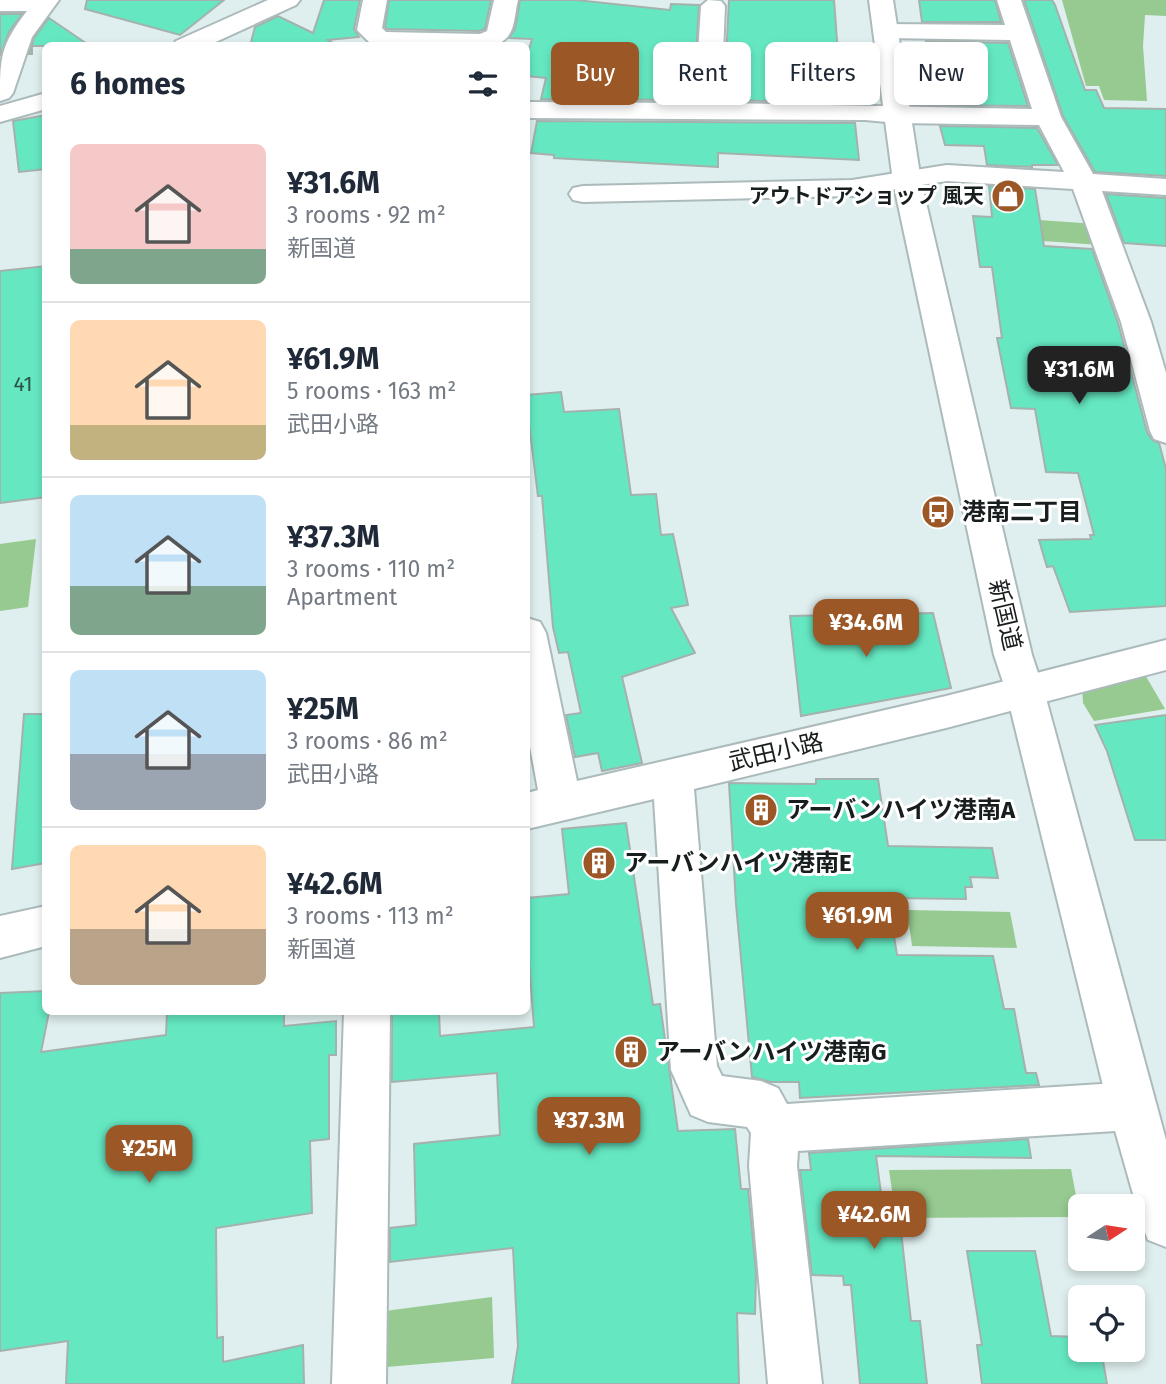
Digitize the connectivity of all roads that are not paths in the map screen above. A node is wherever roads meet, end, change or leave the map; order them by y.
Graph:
1 (288, 0) edge
2 (375, 0) edge
3 (506, 0) edge
4 (1009, 0) edge
5 (45, 2) edge
6 (0, 4) edge
7 (713, 6) dead end
8 (883, 15) edge
9 (1021, 33) junction
10 (194, 42) edge
11 (0, 93) edge
12 (42, 103) edge
13 (530, 110) edge
14 (708, 111) junction
15 (0, 114) edge
16 (897, 115) junction
17 (1048, 117) junction
18 (907, 181) junction
19 (1084, 182) junction
20 (1166, 187) edge
21 (583, 194) dead end
22 (1166, 431) edge
23 (1166, 655) edge
24 (530, 664) edge
25 (1025, 691) junction
26 (673, 777) junction
27 (544, 807) edge
28 (42, 927) edge
29 (0, 937) edge
30 (367, 1015) edge
31 (1132, 1106) junction
32 (775, 1129) junction
33 (1166, 1222) edge
34 (359, 1384) edge
35 (795, 1384) edge

1 - 10 street
2 - 3 street
4 - 9 street
5 - 6 street
5 - 11 street
7 - 14 street
8 - 9 street
8 - 16 street, 新国道
9 - 17 street
12 - 15 street
13 - 14 street
14 - 16 street
16 - 17 street
16 - 18 street, 新国道
17 - 19 street
18 - 19 street
18 - 21 street
18 - 25 street, 新国道
19 - 20 street
19 - 22 street
23 - 25 street, 武田小路
24 - 27 street
25 - 26 street, 武田小路
25 - 31 street, 新国道
26 - 27 street, 武田小路
26 - 32 street
28 - 29 street
30 - 34 street
31 - 32 street
31 - 33 street, 新国道
32 - 35 street

